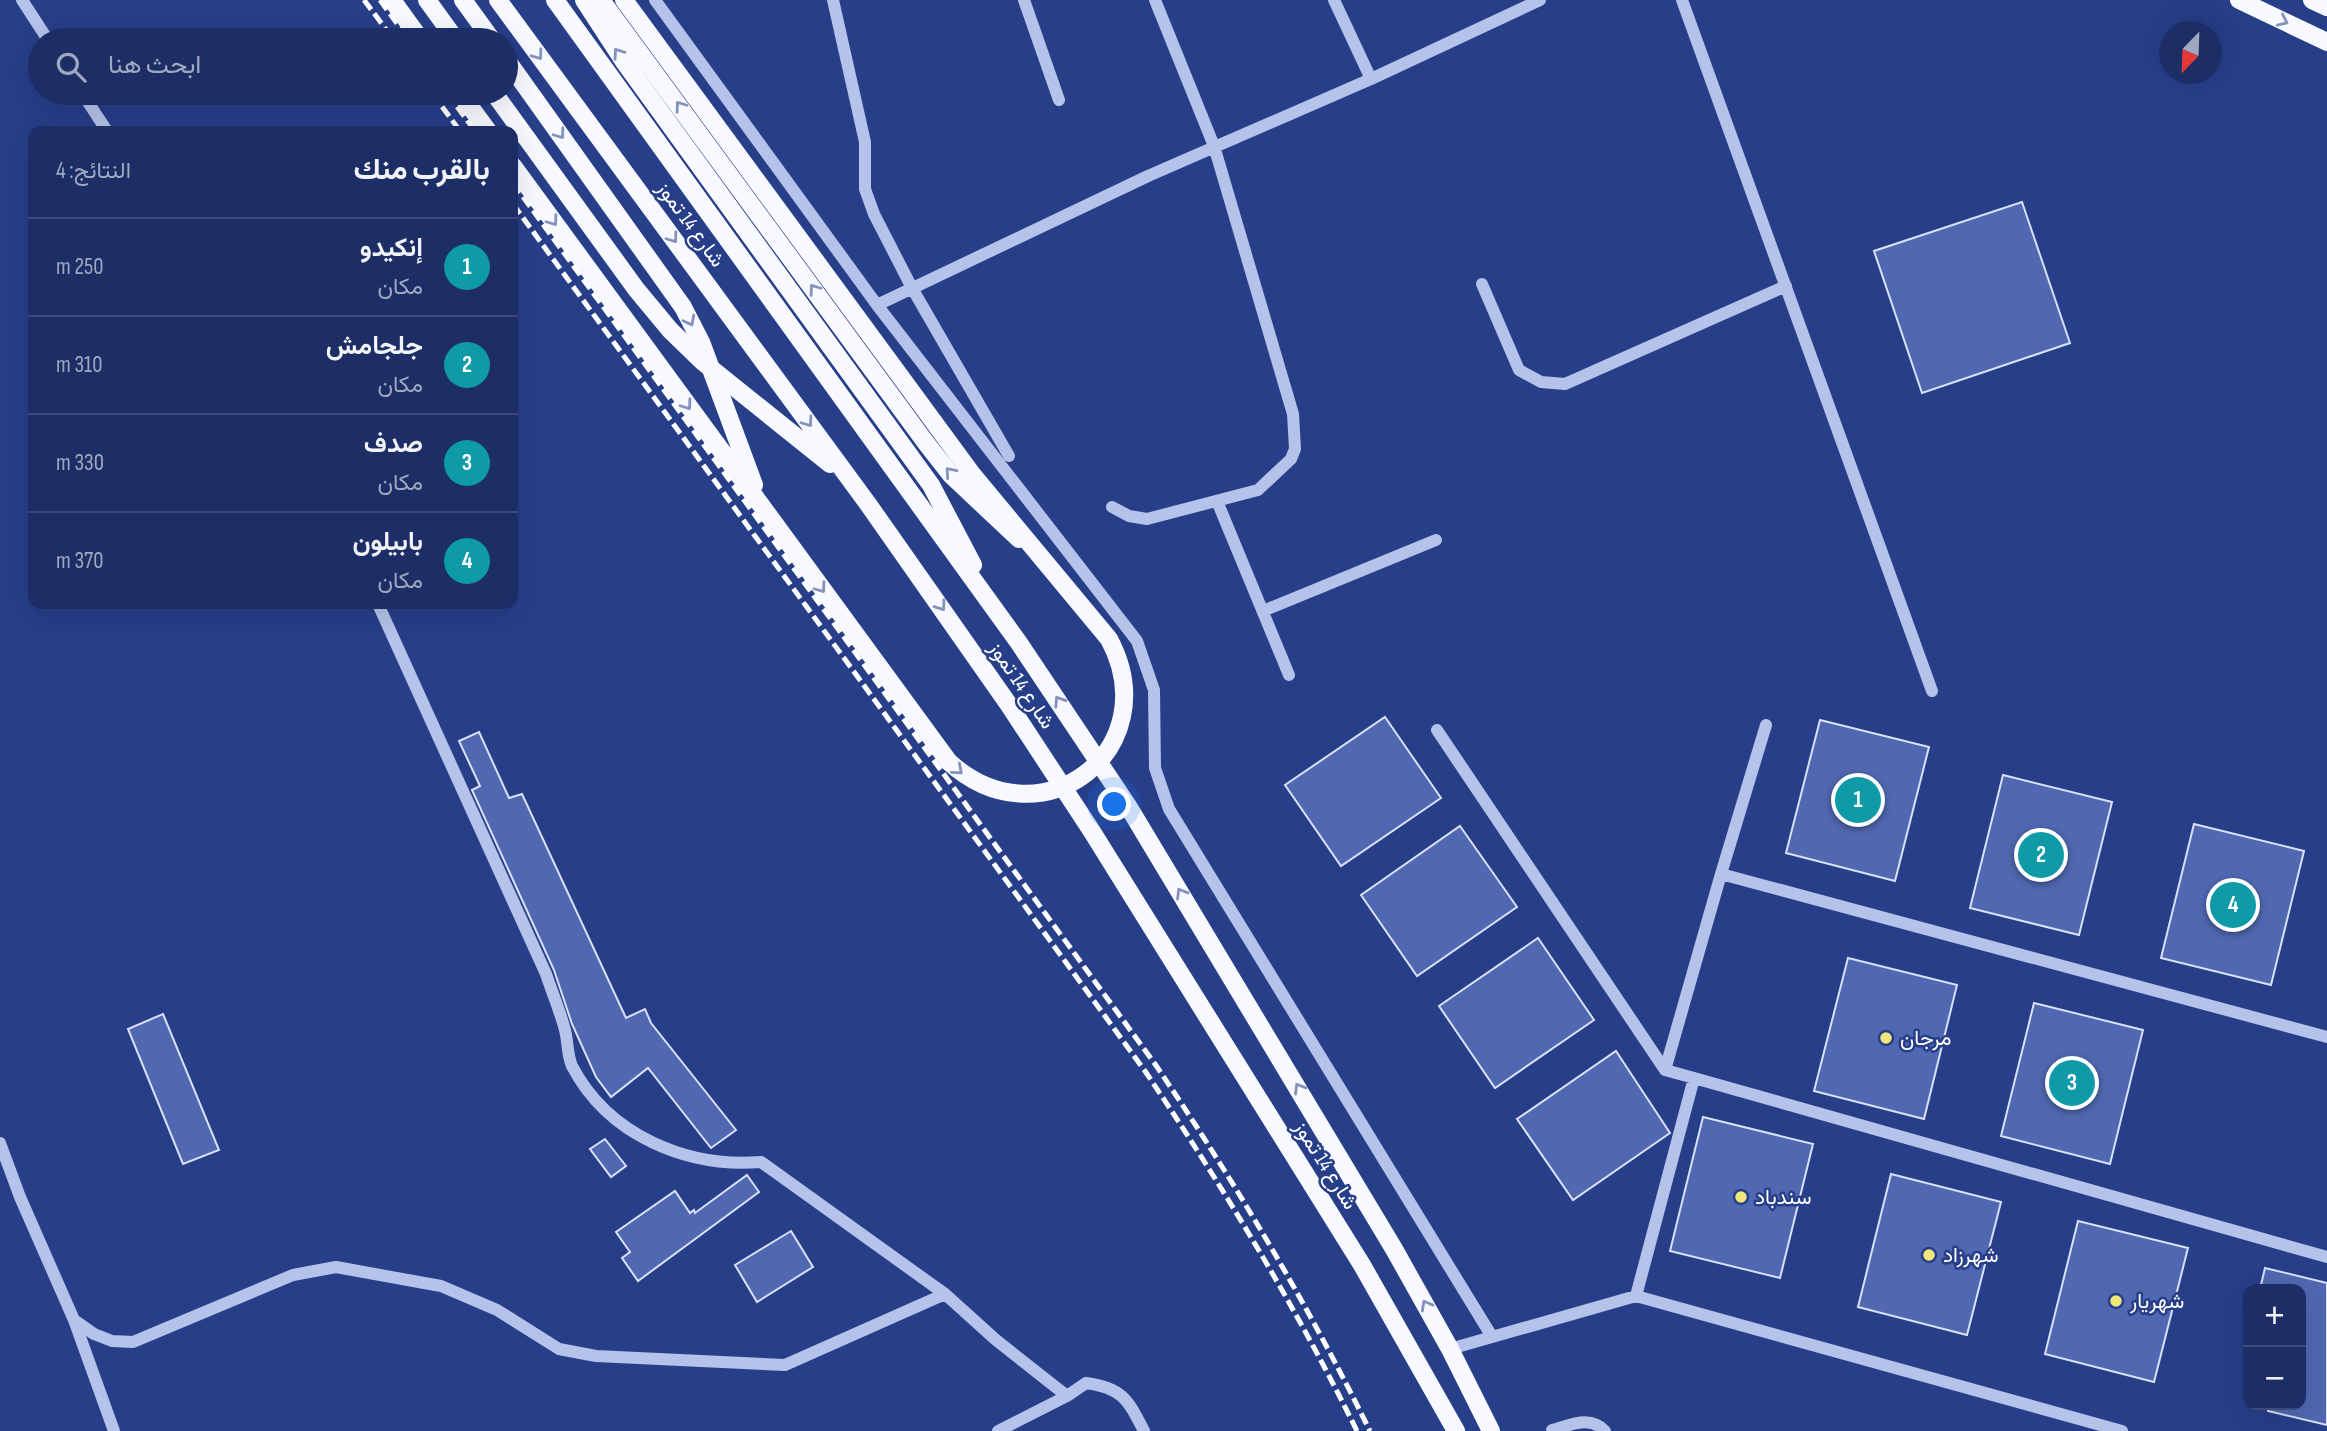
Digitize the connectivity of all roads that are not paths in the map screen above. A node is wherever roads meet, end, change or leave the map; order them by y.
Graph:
1 (22, 0) edge
2 (392, 0) edge
3 (428, 0) edge
4 (463, 0) edge
5 (498, 0) edge
6 (555, 0) edge
7 (584, 0) edge
8 (601, 0) edge
9 (624, 0) edge
10 (654, 0) edge
11 (833, 0) edge
12 (1024, 0) edge
13 (1155, 0) edge
14 (1334, 0) edge
15 (1540, 0) edge
16 (1682, 0) edge
17 (2239, 0) edge
18 (2312, 0) edge
19 (1522, 3) edge
20 (2327, 7) edge
21 (40, 28) edge
22 (412, 28) edge
23 (448, 28) edge
24 (483, 28) edge
25 (2327, 42) edge
26 (518, 76) edge
27 (1371, 79) junction
28 (1059, 100) dead end
29 (90, 105) edge
30 (469, 105) edge
31 (503, 105) edge
32 (104, 126) edge
33 (484, 126) edge
34 (518, 126) edge
35 (518, 126) edge
36 (1214, 146) junction
37 (518, 173) edge
38 (1482, 284) dead end
39 (1786, 286) junction
40 (912, 288) junction
41 (877, 305) junction
42 (1009, 456) dead end
43 (1217, 501) junction
44 (868, 504) junction
45 (1112, 507) dead end
46 (1436, 540) dead end
47 (786, 541) junction
48 (1069, 587) junction
49 (380, 609) edge
50 (1263, 611) junction
51 (1019, 643) junction
52 (1289, 675) dead end
53 (1932, 691) dead end
54 (1766, 725) dead end
55 (1437, 730) dead end
56 (1721, 874) junction
57 (2327, 1037) edge
58 (1665, 1070) junction
59 (1694, 1078) junction
60 (0, 1143) edge
61 (2327, 1257) edge
62 (944, 1294) junction
63 (1636, 1296) junction
64 (74, 1320) junction
65 (1491, 1335) junction
66 (1450, 1349) junction
67 (1067, 1396) junction
68 (1552, 1430) edge
69 (114, 1431) edge
70 (998, 1431) edge
71 (1144, 1431) edge
72 (1456, 1431) edge
73 (1491, 1431) edge
74 (1605, 1431) edge
75 (2122, 1431) edge

1 - 21 street
2 - 22 main road
3 - 23 main road
4 - 24 main road
5 -> 44 main road, شارع 14 تموز
6 - 51 main road, شارع 14 تموز
51 -> 7 main road
48 -> 8 main road, bridge
9 - 48 main road, bridge
10 - 41 street
11 - 40 street
12 - 28 street
13 - 36 street
14 - 27 street
15 - 19 street
16 - 39 street
17 -> 25 main road
18 - 20 main road
19 - 27 street
26 -> 47 main road, bridge
27 - 36 street
29 - 32 street
30 - 33 main road
31 - 34 main road
35 - 44 main road
36 - 40 street
36 - 43 street
37 -> 47 main road, bridge
38 - 39 street
39 - 53 street
40 - 41 street
40 - 42 street
41 - 65 street
43 - 45 street
43 - 50 street
44 -> 72 main road, شارع 14 تموز
46 - 50 street
47 -> 48 main road, bridge
49 - 62 street
50 - 52 street
66 -> 51 main road, شارع 14 تموز
54 - 56 street
55 - 58 street
56 - 57 street
56 - 58 street
58 - 59 street
59 - 61 street
59 - 63 street
60 - 64 street
62 - 64 street
62 - 67 street
63 - 65 street
63 - 75 street
64 - 69 street
65 - 66 street
66 - 73 main road, شارع 14 تموز
67 - 70 street
67 - 71 street
68 - 74 street

